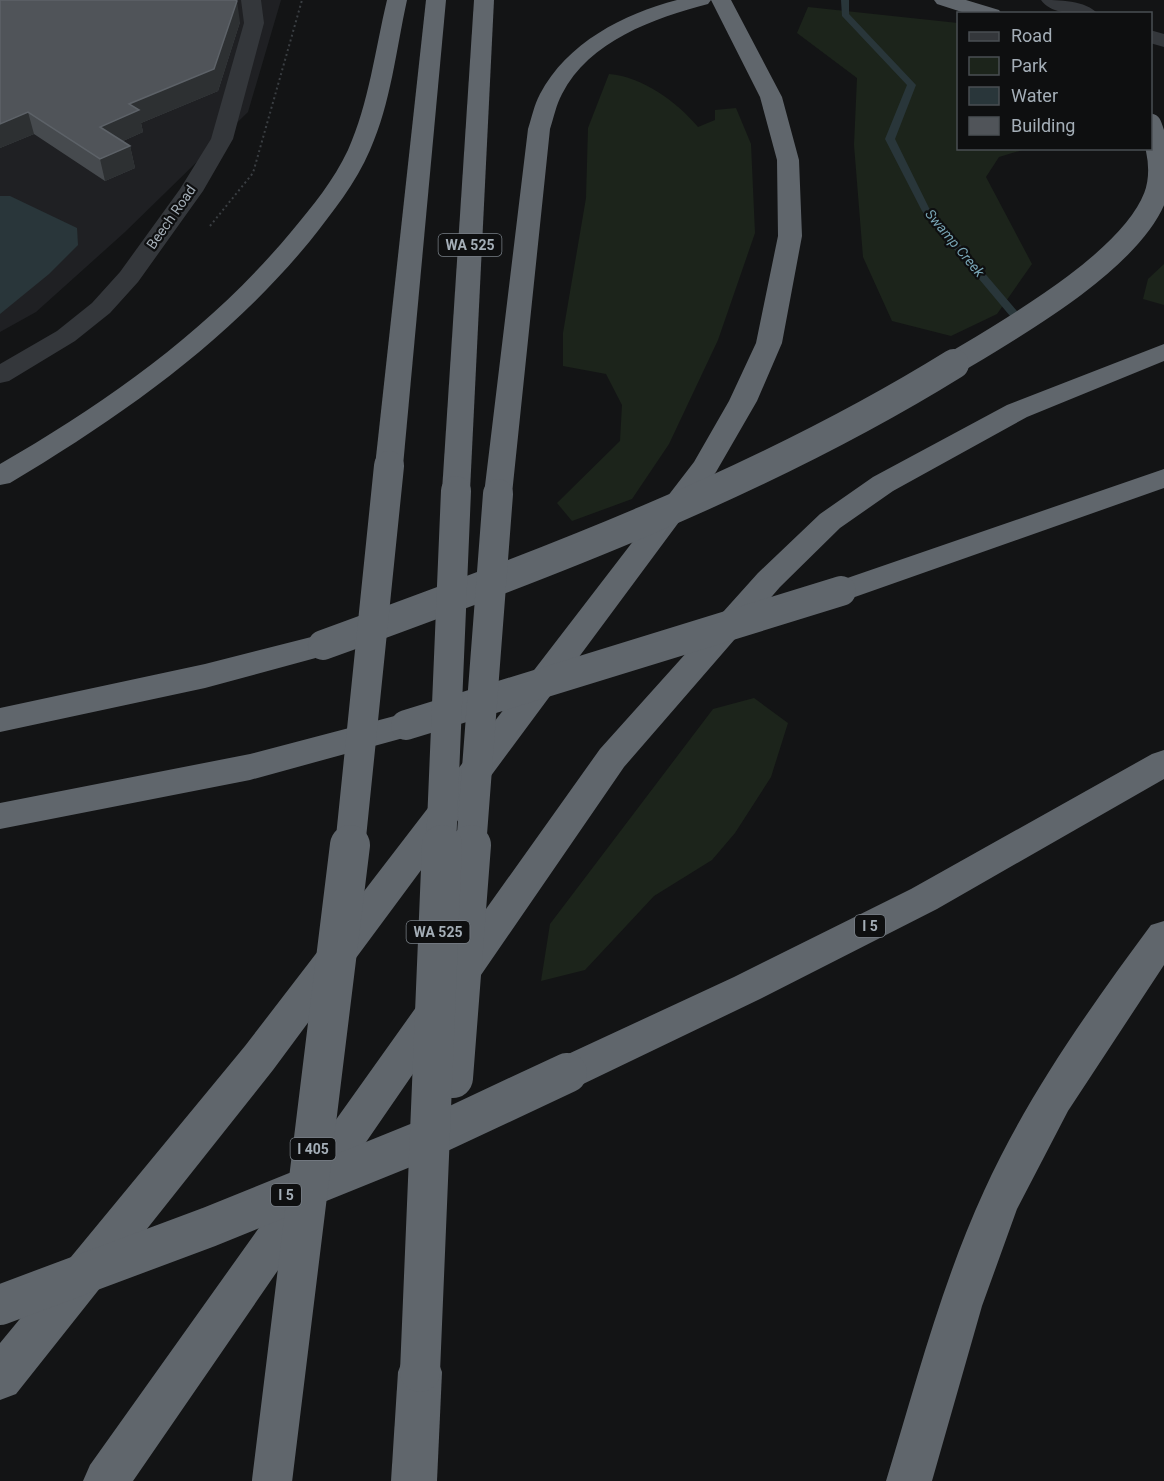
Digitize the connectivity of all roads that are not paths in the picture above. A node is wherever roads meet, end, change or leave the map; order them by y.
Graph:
1 (251, 0) edge
2 (397, 0) edge
3 (436, 0) edge
4 (484, 0) edge
5 (701, 0) edge
6 (721, 0) edge
7 (944, 0) edge
8 (1051, 0) edge
9 (985, 12) edge
10 (1083, 12) edge
11 (1152, 132) edge
12 (1164, 352) edge
13 (0, 375) edge
14 (0, 477) edge
15 (1164, 478) edge
16 (0, 720) edge
17 (1164, 763) edge
18 (0, 816) edge
19 (1164, 936) edge
20 (0, 1305) edge
21 (420, 1372) junction
22 (0, 1378) edge
23 (106, 1481) edge
24 (272, 1481) edge
25 (414, 1481) edge
26 (909, 1481) edge

1 - 13 street, Beech Road
2 - 14 highway
3 - 24 highway, I 405, bridge
4 - 21 highway, WA 525, bridge
5 - 21 highway, bridge
6 - 22 highway
7 - 9 highway
8 - 10 street
11 - 16 highway, bridge
12 - 23 highway
15 - 18 highway, bridge
17 - 20 highway, I 5, bridge
19 - 26 highway
21 - 25 highway

